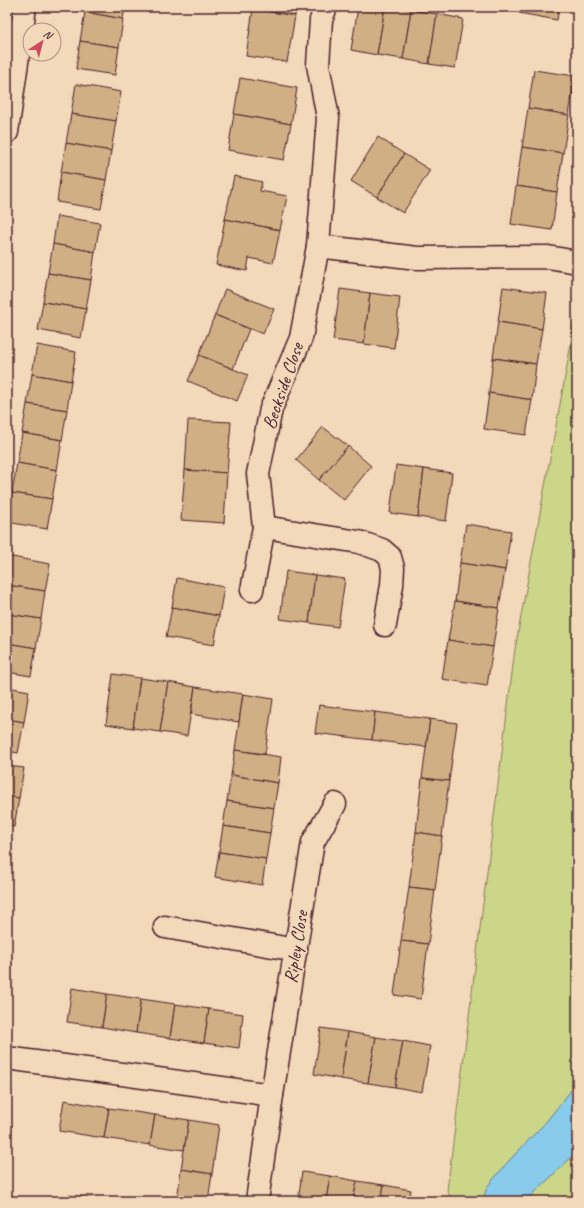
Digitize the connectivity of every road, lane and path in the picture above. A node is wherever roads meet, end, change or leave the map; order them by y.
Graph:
1 (25, 7) edge
2 (326, 7) edge
3 (7, 132) edge
4 (318, 246) junction
5 (577, 262) edge
6 (264, 527) junction
7 (252, 590) dead end
8 (385, 625) dead end
9 (334, 804) dead end
10 (165, 927) dead end
11 (296, 950) junction
12 (7, 1058) edge
13 (272, 1095) junction
14 (257, 1201) edge

1 - 3 street
2 - 4 street, Beckside Close
4 - 5 street
4 - 6 street, Beckside Close
6 - 7 street, Beckside Close
6 - 8 street
9 - 11 street, Ripley Close
10 - 11 street
11 - 13 street, Ripley Close
12 - 13 street
13 - 14 street, Ripley Close

